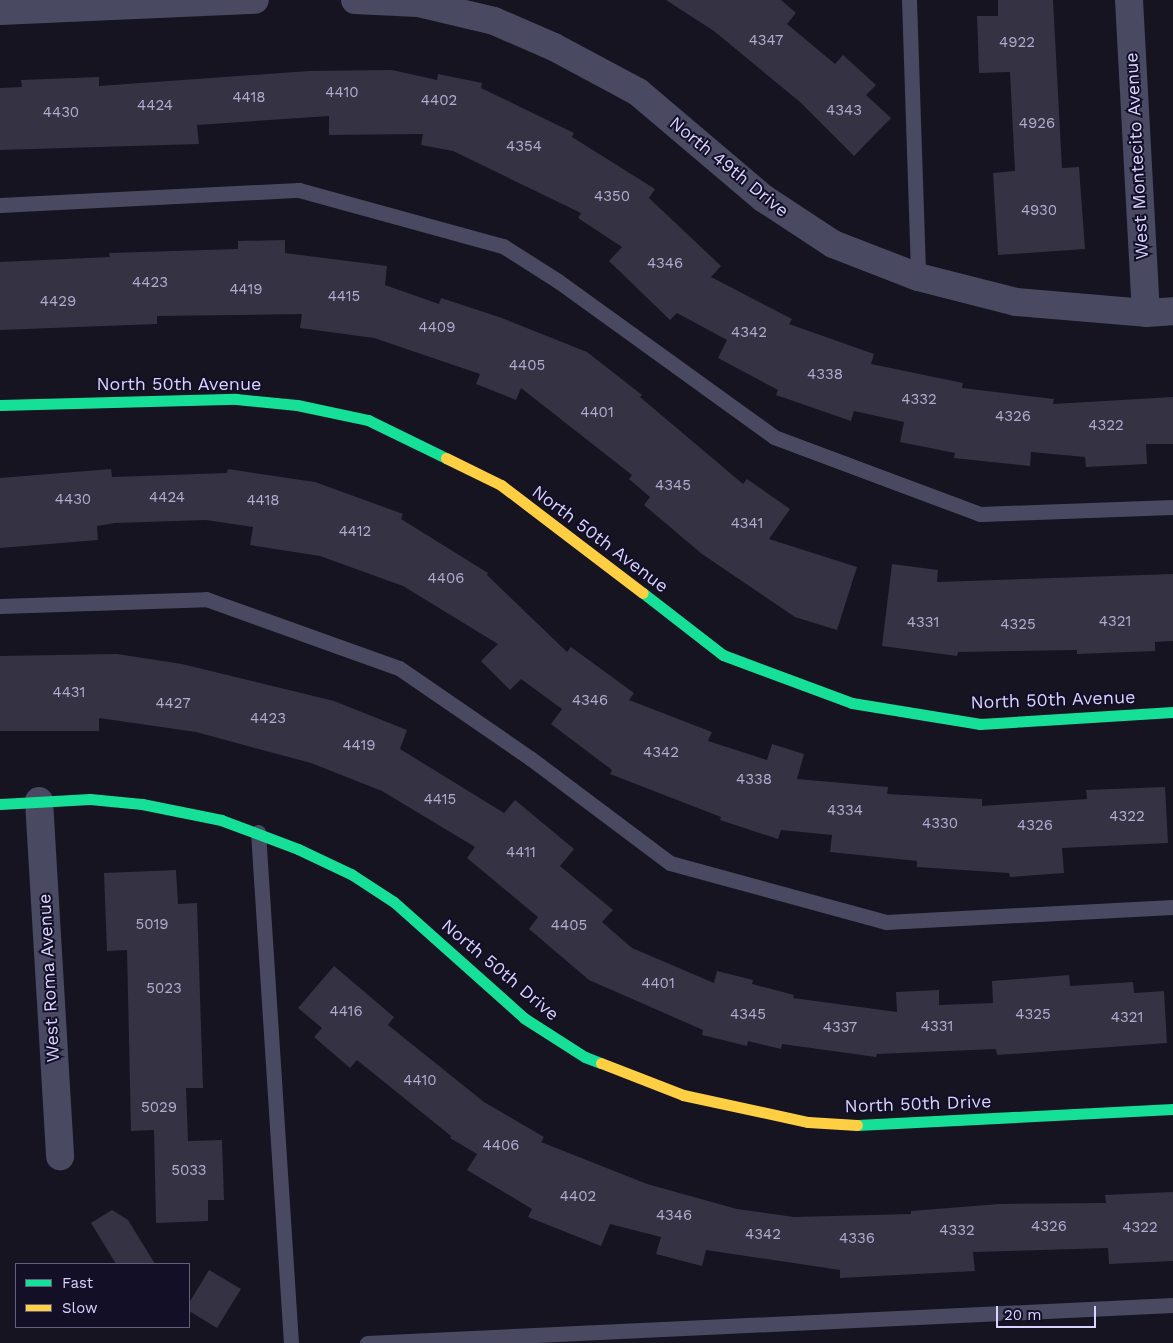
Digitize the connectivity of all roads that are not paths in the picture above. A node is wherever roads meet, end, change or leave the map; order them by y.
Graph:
1 (255, 0) edge
2 (355, 0) edge
3 (909, 0) edge
4 (1129, 0) edge
5 (0, 11) edge
6 (0, 205) edge
7 (918, 277) junction
8 (1173, 311) edge
9 (1146, 313) junction
10 (0, 405) edge
11 (1173, 508) edge
12 (0, 606) edge
13 (1173, 712) edge
14 (39, 801) junction
15 (0, 804) edge
16 (258, 832) junction
17 (1173, 907) edge
18 (1173, 1109) edge
19 (60, 1156) dead end
20 (1173, 1306) edge
21 (292, 1343) edge
22 (367, 1343) edge

1 - 5 street
2 - 7 street, North 49th Drive
3 - 7 lane
4 - 9 street, West Montecito Avenue
6 - 11 lane
7 - 9 street, North 49th Drive
8 - 9 street, North 49th Drive
10 - 13 street, North 50th Avenue
12 - 17 lane
14 - 15 street, North 50th Drive
14 - 16 street, North 50th Drive
14 - 19 street, West Roma Avenue
16 - 18 street, North 50th Drive
16 - 21 lane
20 - 22 lane

